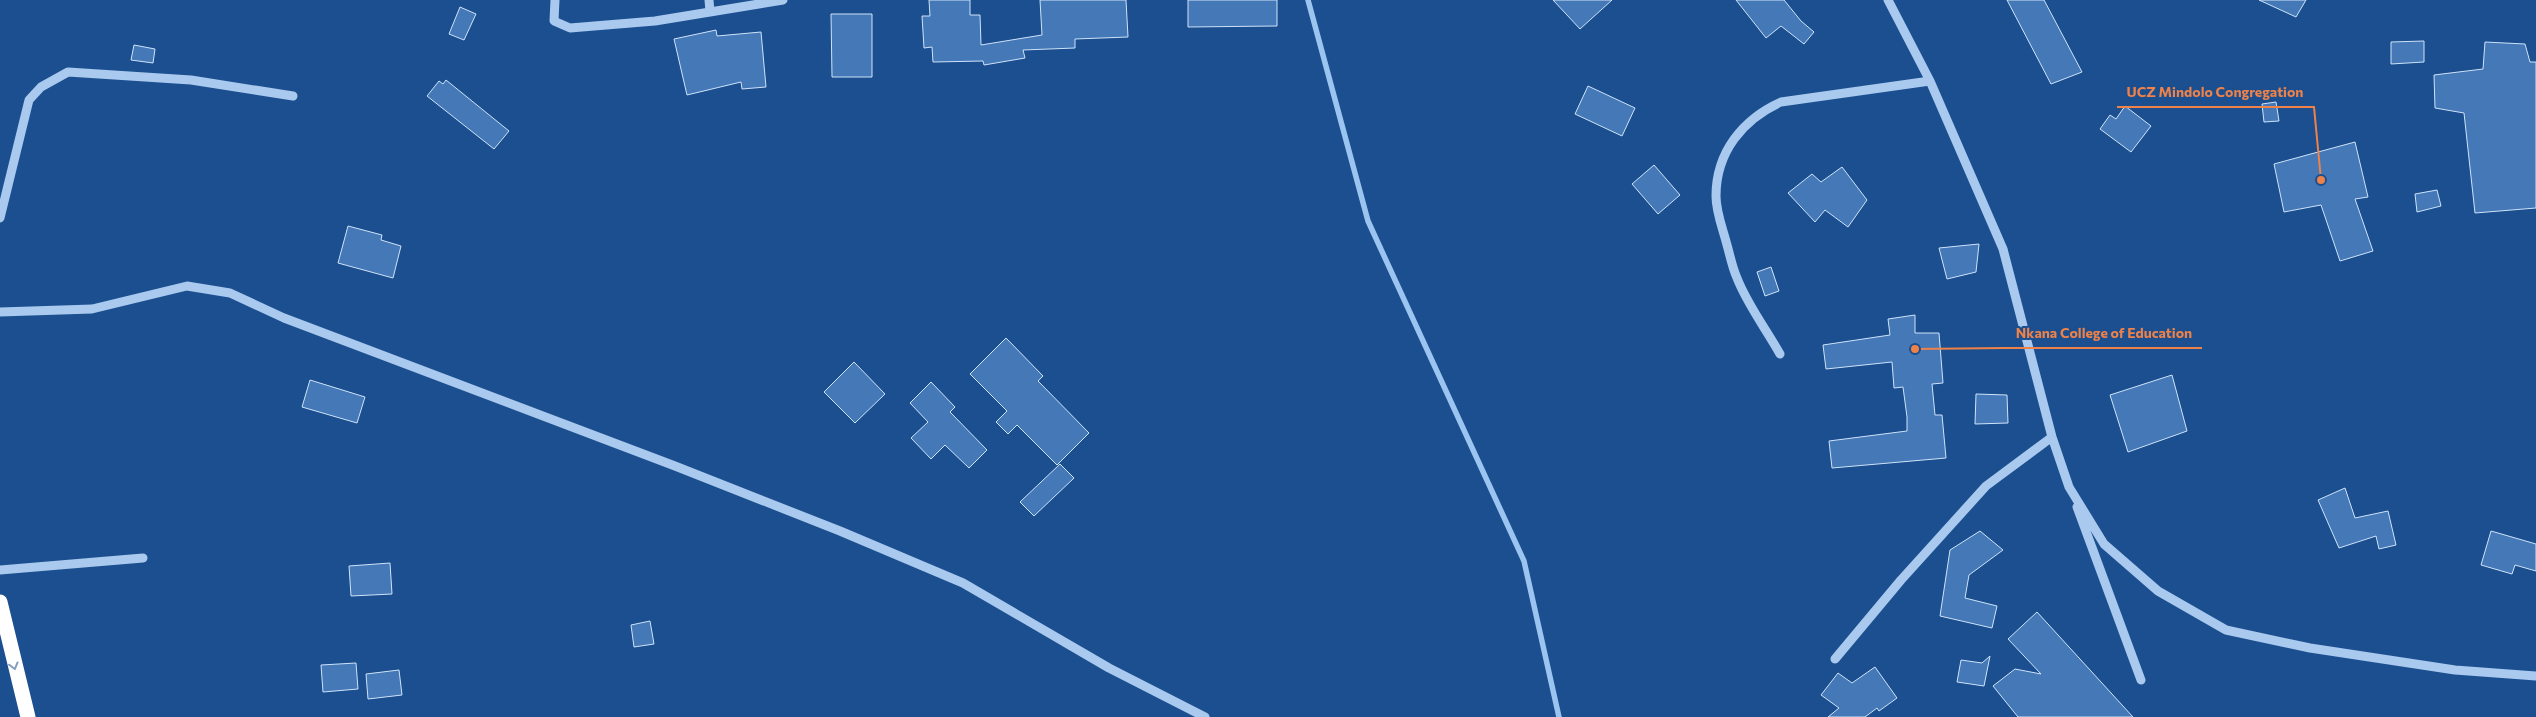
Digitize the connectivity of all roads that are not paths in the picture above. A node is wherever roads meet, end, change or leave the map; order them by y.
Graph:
1 (555, 0) edge
2 (708, 0) edge
3 (783, 0) edge
4 (1888, 0) edge
5 (710, 12) junction
6 (1930, 81) junction
7 (293, 96) dead end
8 (0, 218) edge
9 (0, 312) edge
10 (1780, 354) dead end
11 (2052, 437) junction
12 (2069, 487) junction
13 (143, 558) dead end
14 (0, 570) edge
15 (0, 602) edge
16 (1835, 660) dead end
17 (2536, 676) edge
18 (2141, 680) dead end
19 (28, 717) edge
20 (1205, 717) edge

1 - 5 street
2 - 5 street
3 - 5 street
4 - 6 street
6 - 10 street
6 - 11 street
7 - 8 street
9 - 20 street
11 - 12 street
11 - 16 street
12 - 17 street
12 - 18 street
13 - 14 street
15 -> 19 highway

